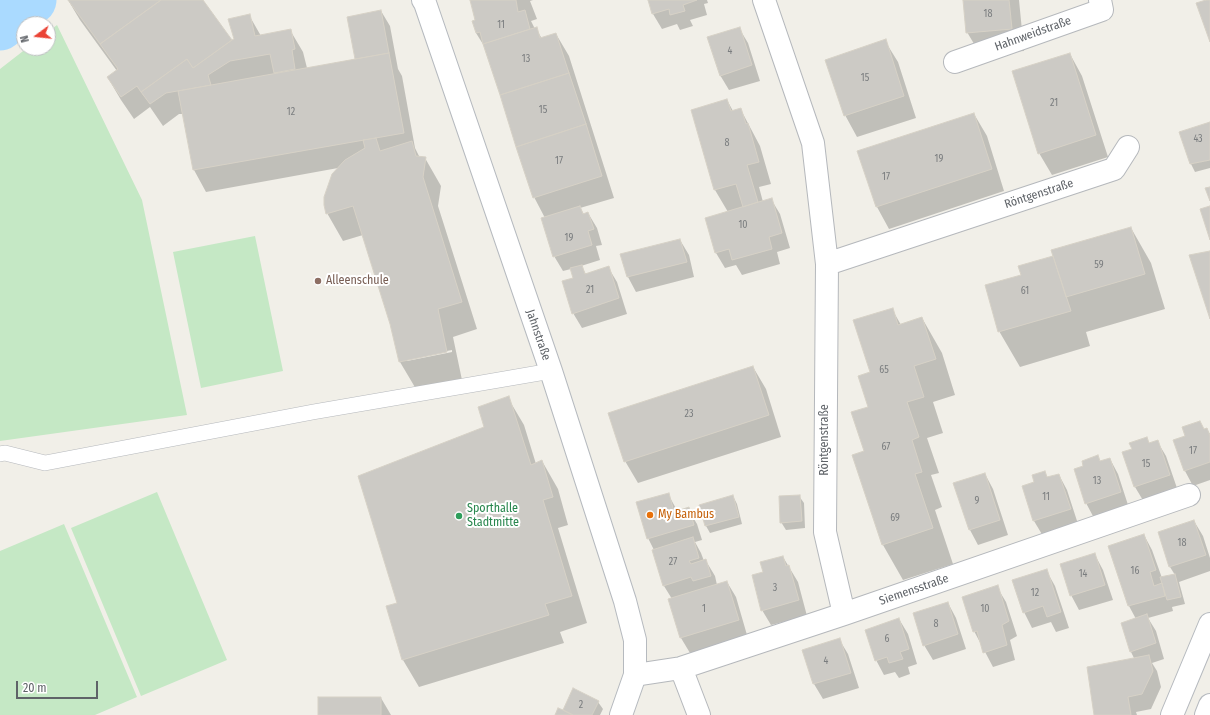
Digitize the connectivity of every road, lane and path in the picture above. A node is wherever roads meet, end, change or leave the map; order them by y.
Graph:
1 (423, 0) edge
2 (764, 0) edge
3 (1100, 0) edge
4 (955, 62) dead end
5 (1128, 147) dead end
6 (827, 264) junction
7 (551, 372) junction
8 (0, 454) edge
9 (1189, 495) dead end
10 (844, 614) junction
11 (1210, 624) edge
12 (681, 668) junction
13 (635, 674) junction
14 (1210, 705) edge
15 (1174, 714) edge
16 (620, 715) edge
17 (699, 715) edge
18 (1206, 715) edge

1 - 7 street, Jahnstraße
2 - 6 street, Röntgenstraße
3 - 4 street, Hahnweidstraße
5 - 6 street, Röntgenstraße
6 - 10 street, Röntgenstraße
7 - 8 lane
7 - 13 street, Jahnstraße
9 - 10 street, Siemensstraße
10 - 12 street, Siemensstraße
11 - 15 street
12 - 13 street, Siemensstraße
12 - 17 street
13 - 16 street
14 - 18 street

